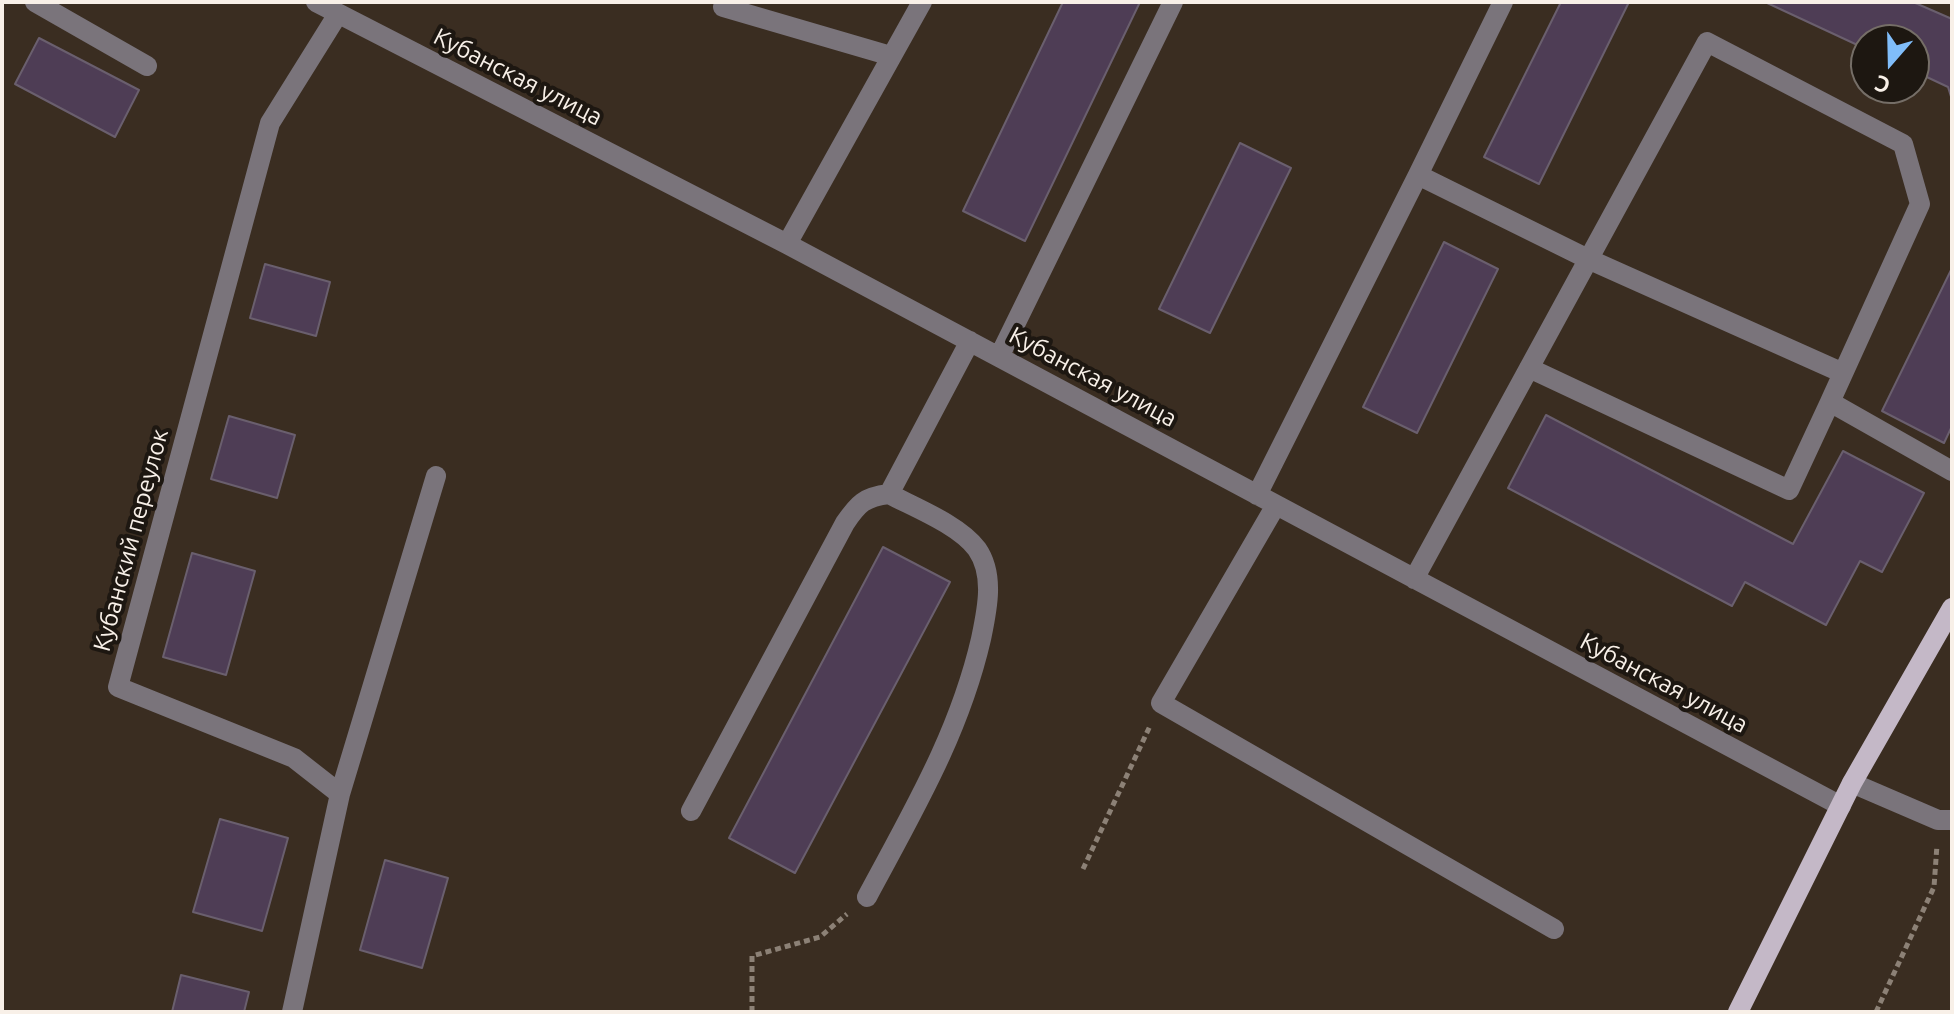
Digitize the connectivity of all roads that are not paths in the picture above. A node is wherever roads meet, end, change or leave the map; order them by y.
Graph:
1 (35, 2) edge
2 (922, 2) edge
3 (1173, 2) edge
4 (1503, 2) edge
5 (318, 3) edge
6 (723, 7) dead end
7 (338, 14) junction
8 (891, 56) junction
9 (147, 66) dead end
10 (1418, 175) junction
11 (787, 244) junction
12 (1588, 259) junction
13 (970, 341) junction
14 (999, 357) junction
15 (1529, 368) junction
16 (1843, 373) junction
17 (1830, 402) junction
18 (1952, 471) edge
19 (436, 476) dead end
20 (889, 494) junction
21 (1257, 495) junction
22 (1276, 505) junction
23 (1414, 579) junction
24 (1952, 608) edge
25 (1852, 783) junction
26 (340, 794) junction
27 (1841, 806) junction
28 (691, 811) dead end
29 (1945, 820) edge
30 (867, 897) road end
31 (1554, 929) dead end
32 (292, 1012) edge
33 (1738, 1012) edge

1 - 9 street
2 - 8 street
3 - 14 street
4 - 10 street
5 - 7 street, Кубанская улица
6 - 8 street
7 - 11 street, Кубанская улица
7 - 26 street, Кубанский переулок
8 - 11 street
10 - 12 street
10 - 21 street
11 - 13 street, Кубанская улица
12 - 15 street
12 - 16 street
12 - 16 street
13 - 14 street, Кубанская улица
13 - 20 street
14 - 21 street, Кубанская улица
15 - 17 street
15 - 23 street
16 - 17 street
17 - 18 street
19 - 26 street
20 - 28 street
20 - 30 street
21 - 22 street, Кубанская улица
22 - 23 street, Кубанская улица
22 - 31 street
23 - 27 street, Кубанская улица
24 - 25 main road
25 - 27 main road
25 - 29 street
26 - 32 street
27 - 33 main road

